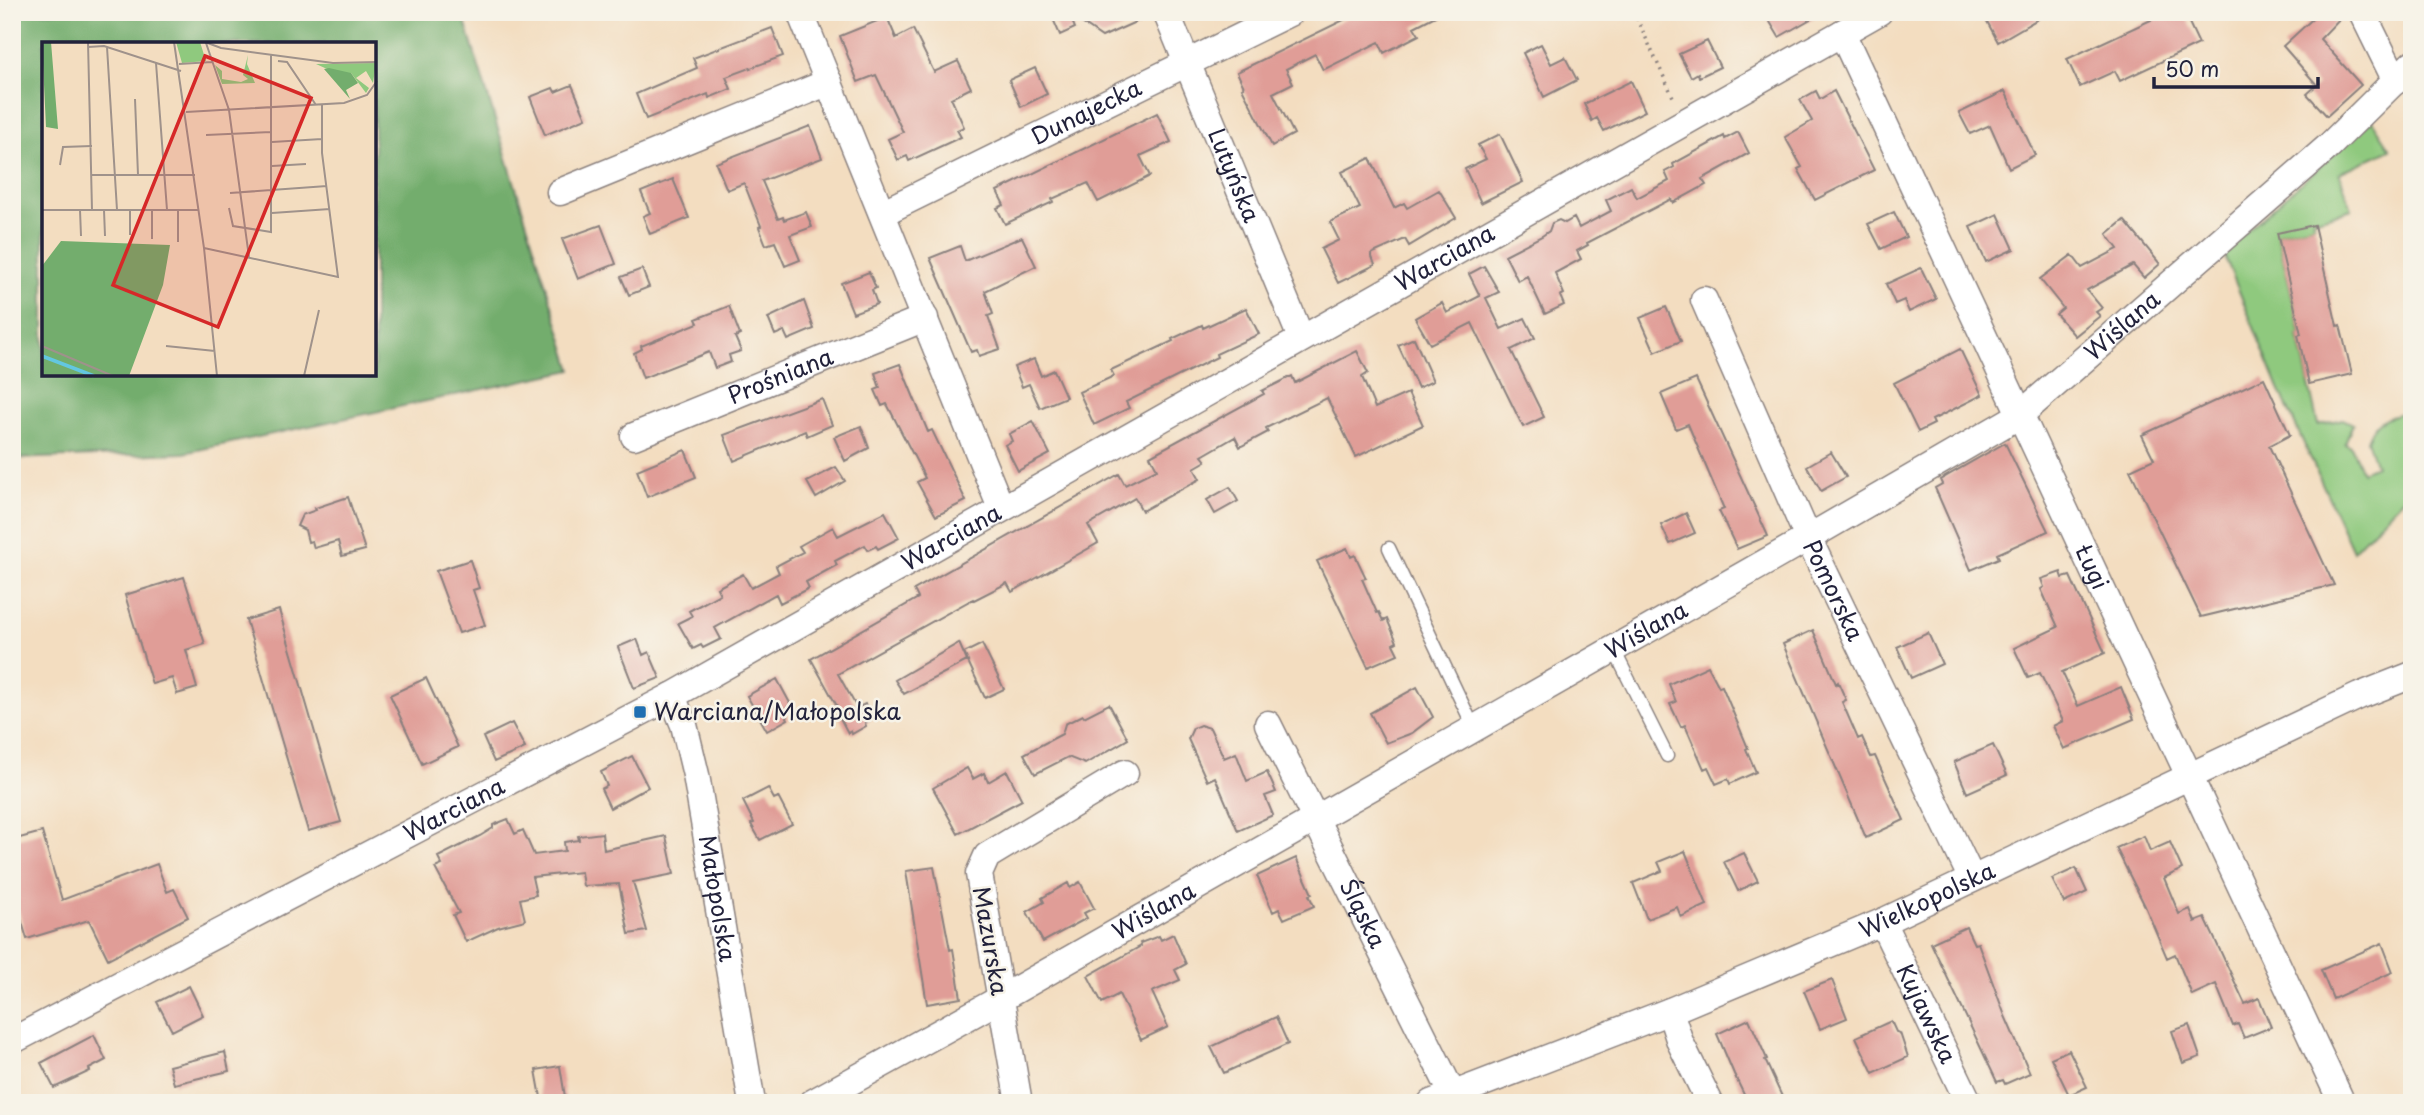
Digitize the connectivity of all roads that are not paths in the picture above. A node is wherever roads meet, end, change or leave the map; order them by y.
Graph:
1 (800, 12) edge
2 (1166, 12) edge
3 (1292, 12) edge
4 (1879, 12) edge
5 (2362, 12) edge
6 (1842, 33) junction
7 (1187, 64) junction
8 (2404, 73) edge
9 (829, 82) junction
10 (560, 192) dead end
11 (883, 213) junction
12 (1704, 300) dead end
13 (925, 318) junction
14 (1301, 338) junction
15 (2020, 415) junction
16 (634, 436) dead end
17 (1001, 508) junction
18 (1808, 538) junction
19 (1389, 548) dead end
20 (1613, 648) junction
21 (2412, 675) edge
22 (671, 696) junction
23 (1268, 724) dead end
24 (1474, 728) junction
25 (1667, 756) dead end
26 (1125, 774) dead end
27 (2189, 776) junction
28 (1314, 820) junction
29 (1972, 879) junction
30 (1882, 922) junction
31 (1000, 999) junction
32 (1670, 1011) junction
33 (12, 1041) edge
34 (1447, 1100) edge
35 (752, 1103) edge
36 (812, 1103) edge
37 (1019, 1103) edge
38 (1710, 1103) edge
39 (1969, 1103) edge
40 (2342, 1103) edge

1 - 9 street
2 - 7 street, Lutyńska
3 - 7 street, Dunajecka
4 - 6 street, Warciana
5 - 8 street
6 - 14 street, Warciana
6 - 15 street, Ługi
7 - 11 street, Dunajecka
7 - 14 street, Lutyńska
8 - 15 street, Wiślana
9 - 10 street
9 - 11 street
11 - 13 street
12 - 18 street, Pomorska
13 - 16 street, Prośniana
13 - 17 street
14 - 17 street, Warciana
15 - 18 street, Wiślana
15 - 27 street, Ługi
17 - 22 street, Warciana
18 - 20 street, Wiślana
18 - 29 street, Pomorska
19 - 24 lane
20 - 24 street, Wiślana
20 - 25 lane
21 - 27 street, Wielkopolska
22 - 33 street, Warciana
22 - 35 street, Małopolska
23 - 28 street, Śląska
24 - 28 street, Wiślana
26 - 31 street, Mazurska
27 - 29 street, Wielkopolska
27 - 40 street, Ługi
28 - 31 street, Wiślana
28 - 34 street, Śląska
29 - 30 street, Wielkopolska
30 - 32 street, Wielkopolska
30 - 39 street, Kujawska
31 - 36 street, Wiślana
31 - 37 street, Mazurska
32 - 34 street, Wielkopolska
32 - 38 street

